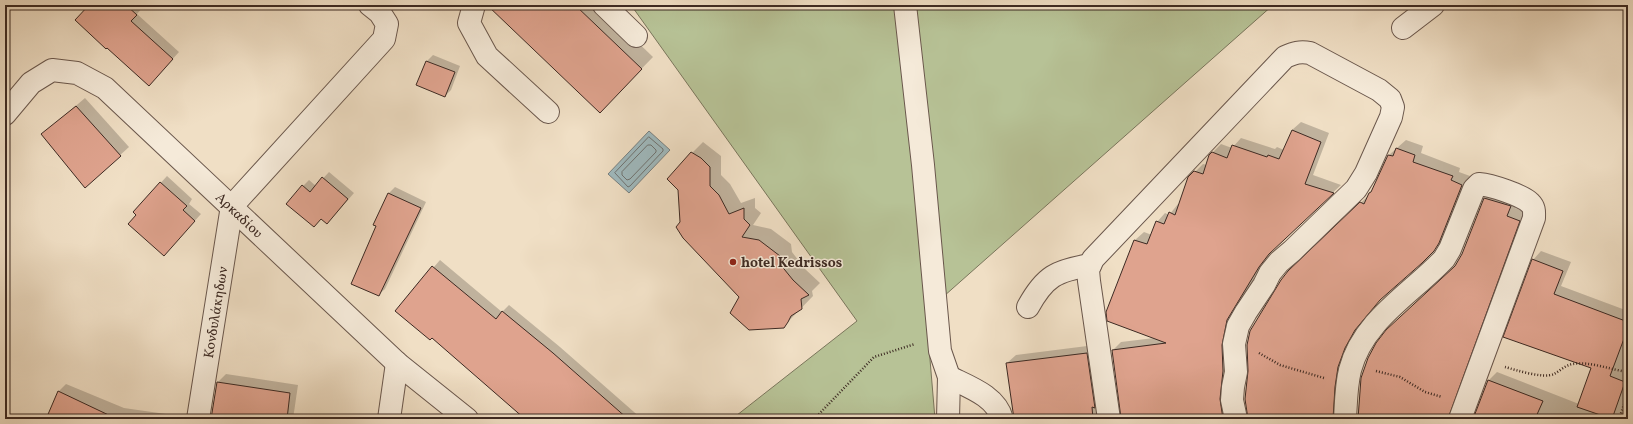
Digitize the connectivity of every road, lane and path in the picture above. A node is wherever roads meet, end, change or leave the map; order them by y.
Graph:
1 (370, 5) edge
2 (474, 5) edge
3 (604, 5) edge
4 (905, 5) edge
5 (1433, 5) edge
6 (1403, 28) dead end
7 (636, 36) dead end
8 (548, 112) dead end
9 (5, 114) edge
10 (232, 206) junction
11 (1090, 265) junction
12 (1028, 308) dead end
13 (938, 337) junction
14 (1234, 344) junction
15 (1482, 360) junction
16 (397, 362) junction
17 (1352, 364) junction
18 (1628, 372) edge
19 (949, 377) junction
20 (1348, 385) junction
21 (1628, 393) edge
22 (1462, 412) edge
23 (198, 419) edge
24 (389, 419) edge
25 (467, 419) edge
26 (811, 419) edge
27 (948, 419) edge
28 (1002, 419) edge
29 (1109, 419) edge
30 (1236, 419) edge
31 (1345, 419) edge
32 (1619, 419) edge

1 - 10 street
2 - 8 street
3 - 7 street
4 - 13 street
5 - 6 street
9 - 10 street, Αρκαδίου
10 - 16 street, Αρκαδίου
10 - 23 street, Κονδυλάκηδων
11 - 12 street
11 - 14 street
11 - 29 street
13 - 19 street
13 - 26 path
14 - 20 path
14 - 30 street
15 - 17 street
15 - 18 path
15 - 22 street
16 - 24 street
16 - 25 street, Αρκαδίου
17 - 20 street
17 - 22 path
19 - 27 street
19 - 28 street
20 - 31 street
21 - 32 path

